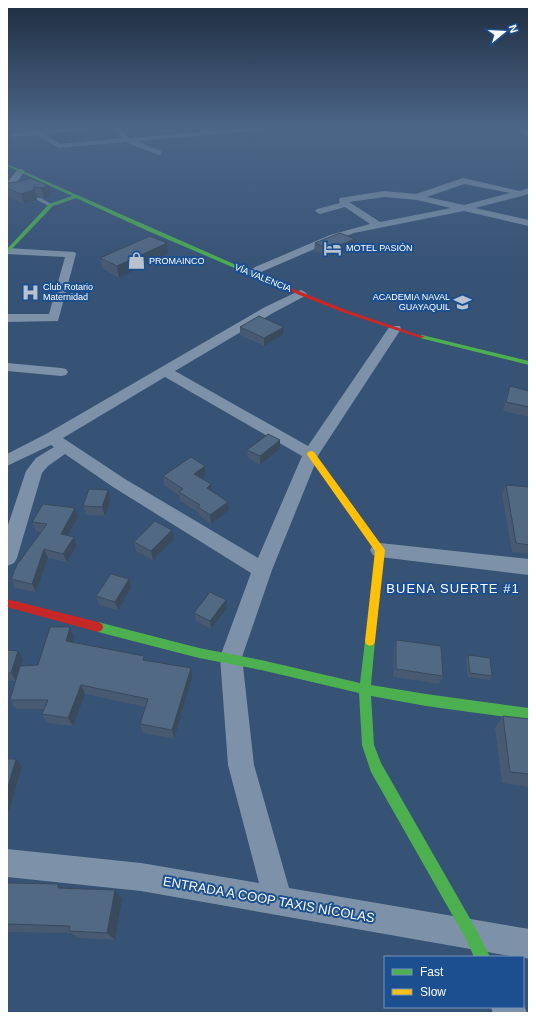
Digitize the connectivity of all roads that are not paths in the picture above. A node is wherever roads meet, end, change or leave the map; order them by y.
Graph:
1 (18, 176) edge
2 (28, 176) edge
3 (10, 189) edge
4 (526, 193) edge
5 (75, 197) junction
6 (417, 197) junction
7 (39, 199) edge
8 (346, 204) junction
9 (50, 205) junction
10 (463, 208) junction
11 (320, 211) dead end
12 (529, 223) edge
13 (377, 225) junction
14 (7, 251) edge
15 (250, 273) junction
16 (301, 294) junction
17 (7, 318) edge
18 (395, 329) junction
19 (529, 363) edge
20 (7, 367) edge
21 (164, 371) junction
22 (61, 372) dead end
23 (58, 442) junction
24 (311, 454) junction
25 (7, 461) edge
26 (9, 549) edge
27 (380, 550) junction
28 (529, 568) edge
29 (262, 570) junction
30 (7, 603) edge
31 (231, 657) junction
32 (365, 689) junction
33 (529, 714) edge
34 (7, 862) edge
35 (278, 901) junction
36 (529, 944) edge
37 (476, 946) edge

1 - 3 street
2 - 5 main road, VÍA VALENCIA
4 - 6 street
4 - 10 street
5 - 9 main road
5 - 15 main road, VÍA VALENCIA
6 - 8 street
6 - 10 street
7 - 9 lane
8 - 11 street
8 - 13 street
9 - 14 main road
10 - 12 street
10 - 13 street
13 - 15 street
14 - 17 street
15 - 16 main road, VÍA VALENCIA
16 - 18 main road, VÍA VALENCIA
16 - 21 street
18 - 19 main road, VÍA VALENCIA
18 - 24 street
20 - 22 street
21 - 23 street
21 - 24 street
23 - 25 street
23 - 26 street
23 - 29 street
24 - 27 main road
24 - 29 street
27 - 28 street
27 - 32 main road
29 - 31 street
30 - 31 main road
31 - 32 main road
31 - 35 street
32 - 33 main road
32 - 37 main road
34 - 35 street, ENTRADA A COOP TAXIS NÍCOLAS
35 - 37 street, ENTRADA A COOP TAXIS NÍCOLAS
36 - 37 street, ENTRADA A COOP TAXIS NÍCOLAS

